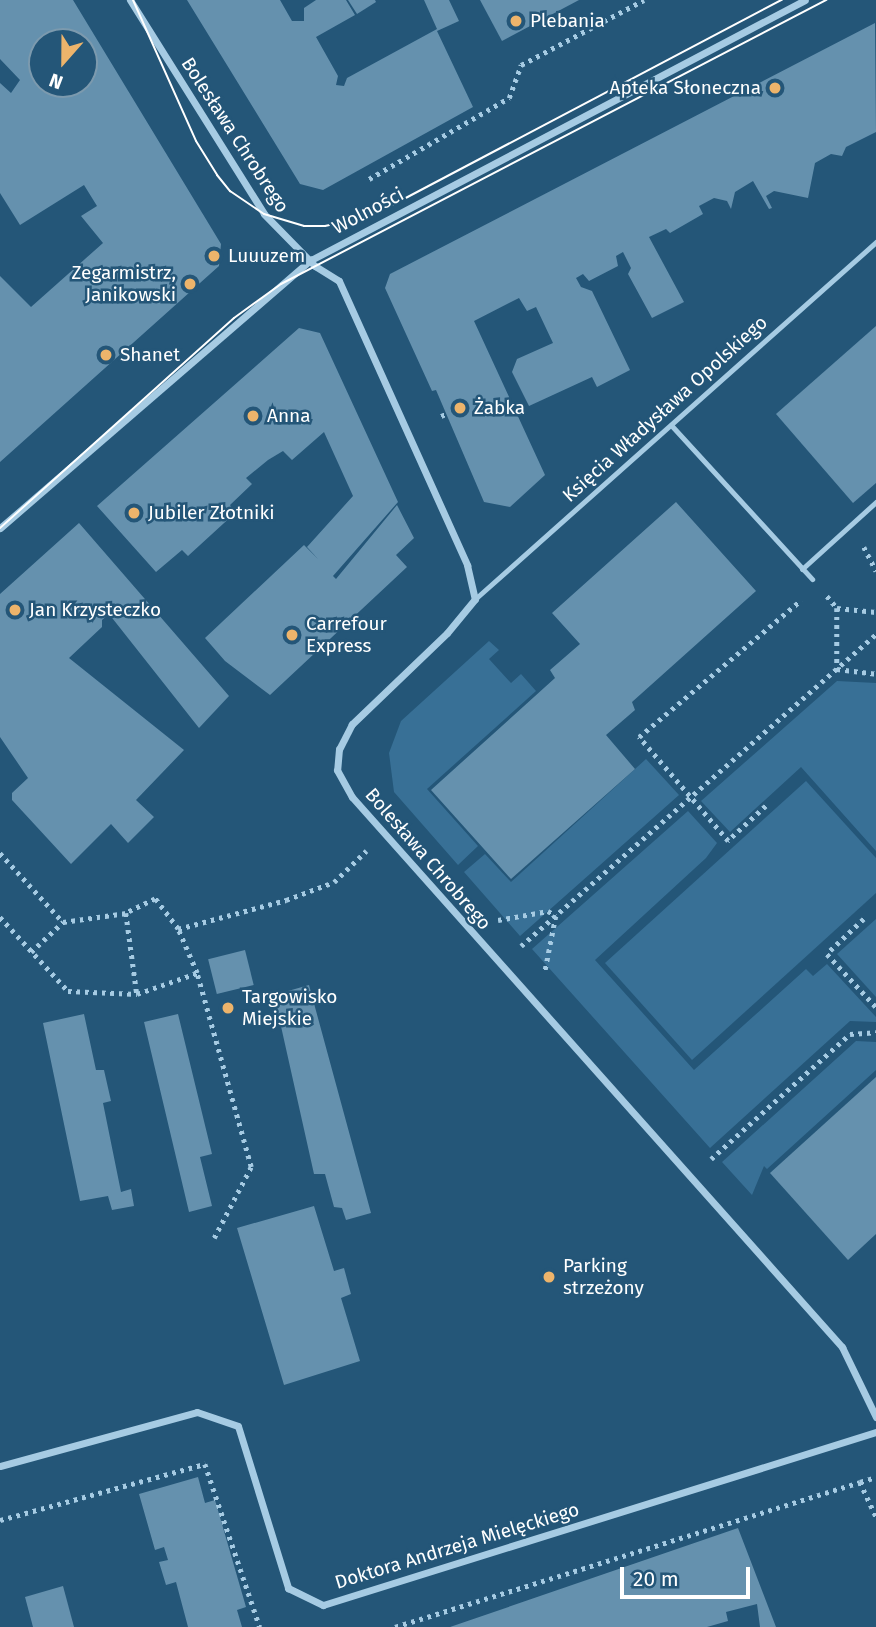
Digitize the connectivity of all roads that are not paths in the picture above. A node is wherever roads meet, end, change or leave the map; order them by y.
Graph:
1 (130, 0) edge
2 (805, 0) edge
3 (876, 242) edge
4 (311, 260) junction
5 (671, 425) junction
6 (876, 502) edge
7 (0, 528) edge
8 (802, 569) junction
9 (812, 579) dead end
10 (475, 599) junction
11 (876, 1417) edge
12 (876, 1433) edge
13 (0, 1466) edge

1 - 4 street, Bolesława Chrobrego
2 - 4 street, Wolności
3 - 5 lane, Księcia Władysława Opolskiego
4 - 7 street, Wolności
4 - 10 street, Bolesława Chrobrego
5 - 8 lane
5 - 10 lane, Księcia Władysława Opolskiego
6 - 8 lane
8 - 9 lane
10 - 11 street, Bolesława Chrobrego
12 - 13 street, Doktora Andrzeja Mielęckiego

